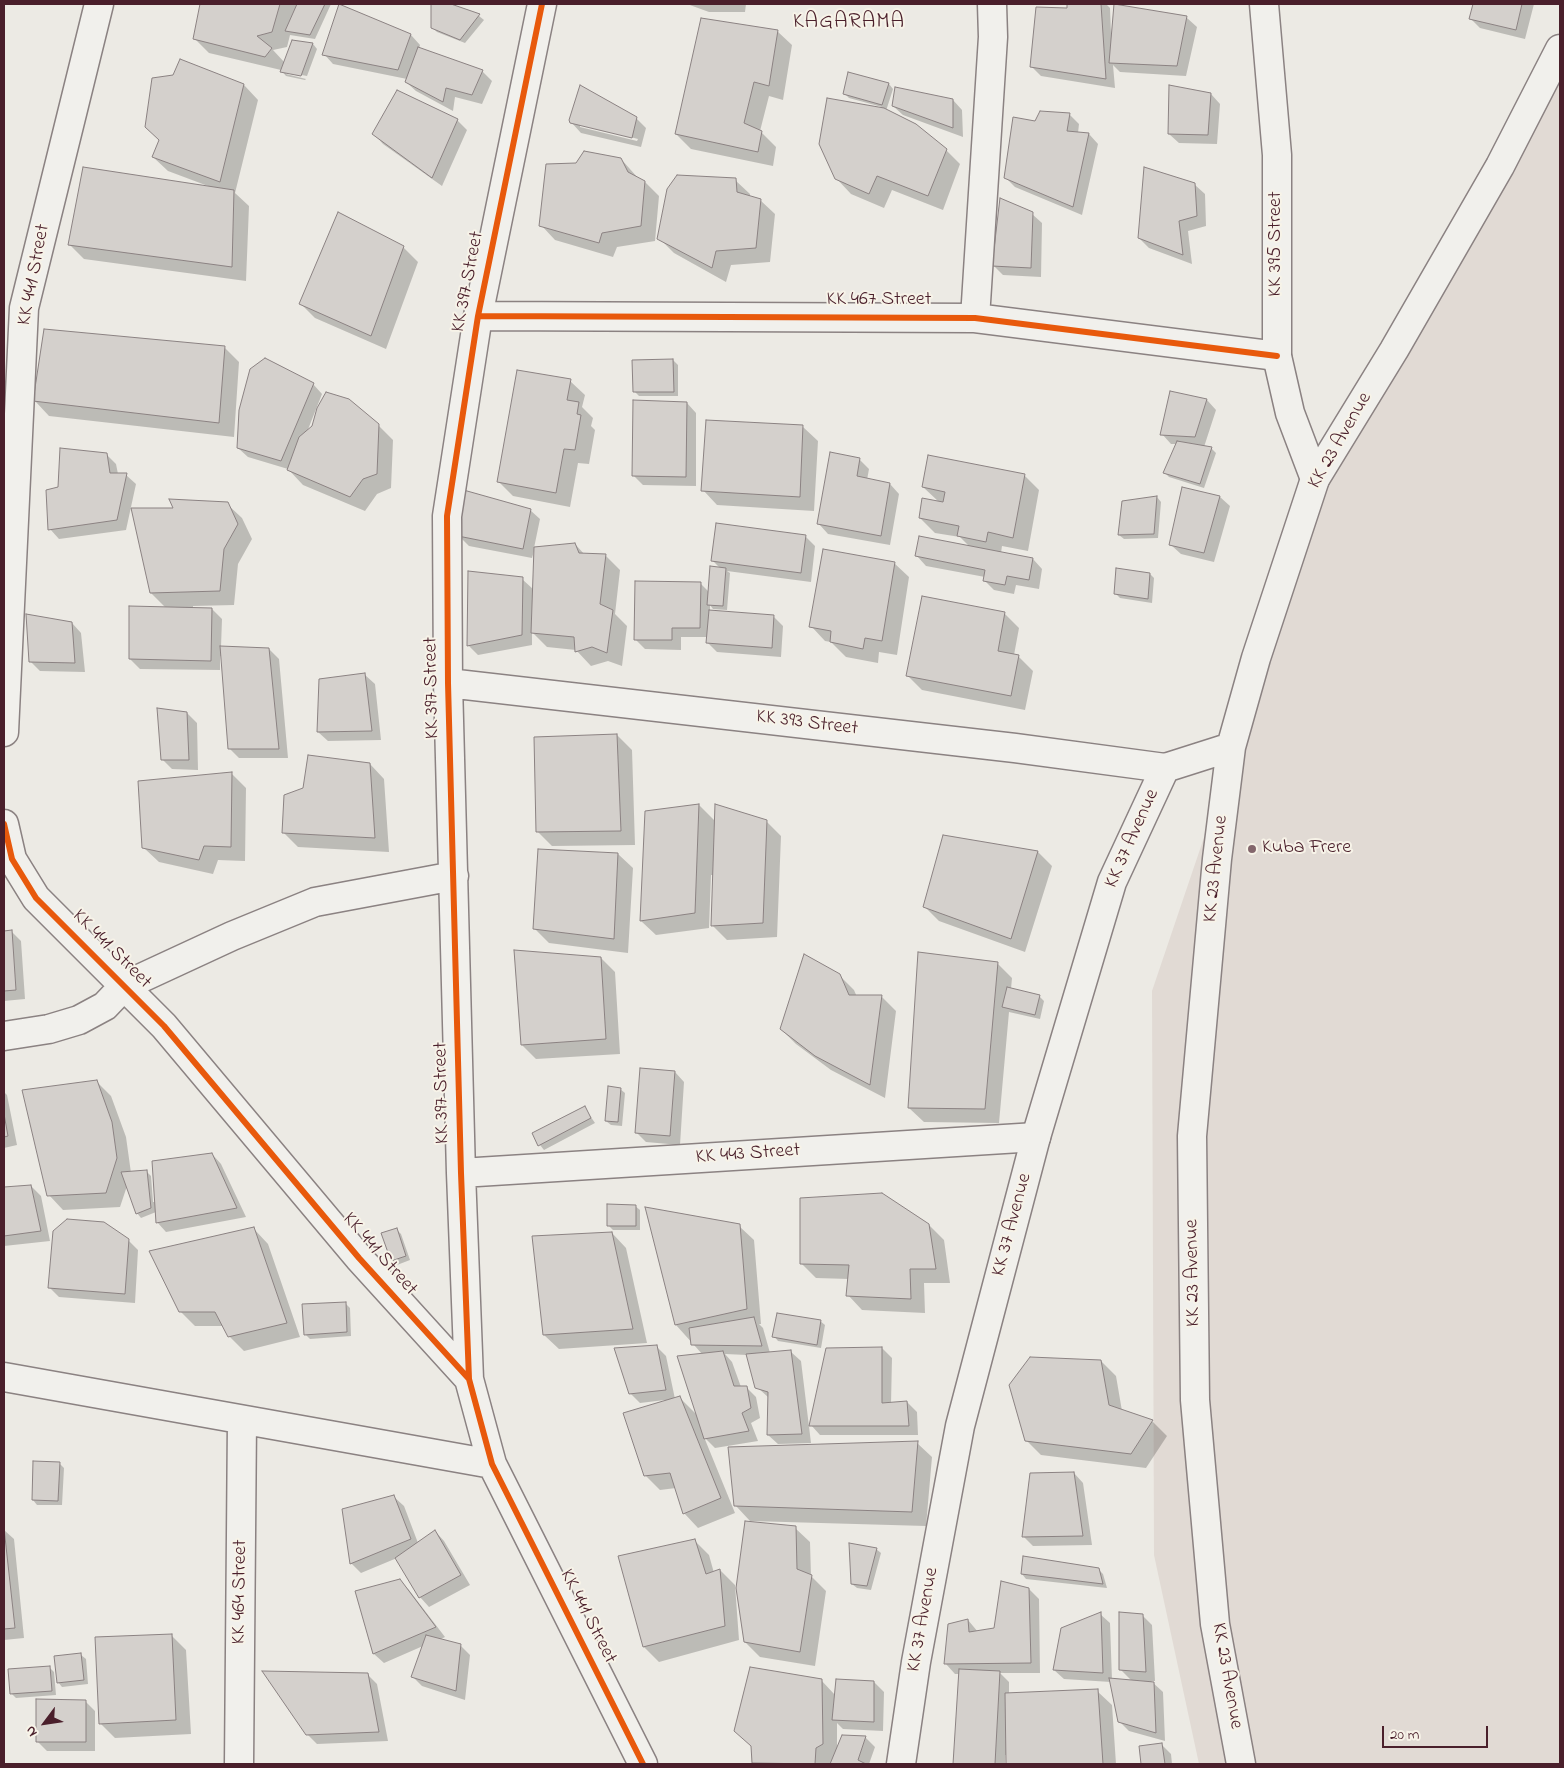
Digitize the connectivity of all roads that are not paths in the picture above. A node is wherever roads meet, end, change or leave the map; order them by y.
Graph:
1 (99, 4) edge
2 (542, 4) edge
3 (992, 4) edge
4 (1264, 4) edge
5 (1560, 49) edge
6 (14, 308) edge
7 (478, 316) junction
8 (975, 318) junction
9 (1277, 356) junction
10 (1316, 480) junction
11 (448, 683) junction
12 (4, 732) edge
13 (1231, 747) junction
14 (1164, 768) junction
15 (4, 824) edge
16 (454, 876) junction
17 (124, 986) junction
18 (4, 1036) edge
19 (1036, 1137) junction
20 (461, 1172) junction
21 (4, 1377) edge
22 (469, 1380) junction
23 (242, 1420) junction
24 (492, 1464) junction
25 (239, 1764) edge
26 (643, 1764) edge
27 (901, 1764) edge
28 (1241, 1764) edge

1 - 6 street, KK 441 Street
2 - 7 street, KK 397 Street
3 - 8 street
4 - 9 street, KK 395 Street
5 - 10 street, KK 23 Avenue
6 - 12 street, KK 441 Street
7 - 8 street, KK 467 Street
7 - 11 street, KK 397 Street
8 - 9 street, KK 467 Street
9 - 10 street, KK 395 Street
10 - 13 street, KK 23 Avenue
11 - 14 street, KK 393 Street
11 - 16 street, KK 397 Street
13 - 14 street, KK 37 Avenue
13 - 28 street, KK 23 Avenue
14 - 19 street, KK 37 Avenue
15 - 17 street, KK 441 Street
16 - 17 street
16 - 20 street, KK 397 Street
17 - 18 street
17 - 22 street, KK 441 Street
19 - 20 street, KK 443 Street
19 - 27 street, KK 37 Avenue
20 - 22 street, KK 397 Street
21 - 23 street
22 - 24 street, KK 441 Street
23 - 24 street
23 - 25 street, KK 464 Street
24 - 26 street, KK 441 Street

